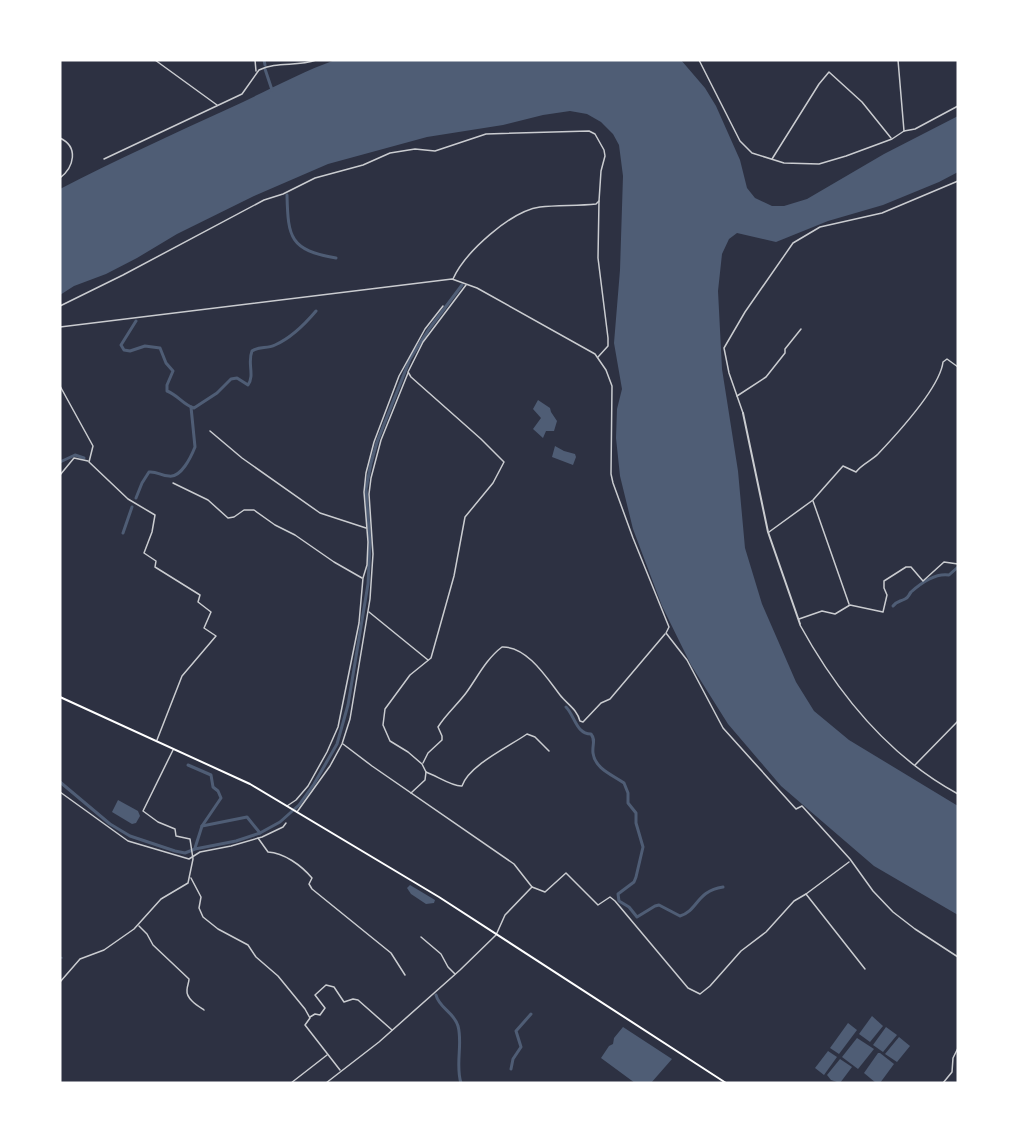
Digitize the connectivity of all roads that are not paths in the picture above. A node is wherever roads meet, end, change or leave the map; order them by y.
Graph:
1 (155, 60) edge
2 (255, 60) edge
3 (316, 60) edge
4 (699, 60) edge
5 (898, 60) edge
6 (256, 72) junction
7 (218, 106) junction
8 (958, 106) edge
9 (904, 131) junction
10 (60, 138) edge
11 (892, 139) junction
12 (104, 159) dead end
13 (772, 159) junction
14 (61, 177) edge
15 (958, 182) edge
16 (599, 201) junction
17 (452, 279) junction
18 (466, 284) junction
19 (60, 306) edge
20 (443, 306) dead end
21 (60, 327) edge
22 (801, 329) dead end
23 (598, 358) junction
24 (958, 367) edge
25 (408, 372) junction
26 (60, 386) edge
27 (737, 397) junction
28 (743, 413) joint
29 (210, 431) dead end
30 (89, 460) junction
31 (60, 475) edge
32 (174, 483) dead end
33 (813, 500) junction
34 (367, 528) junction
35 (768, 532) junction
36 (958, 564) edge
37 (363, 578) junction
38 (850, 605) junction
39 (369, 612) junction
40 (798, 620) junction
41 (800, 624) joint
42 (666, 633) junction
43 (428, 661) junction
44 (60, 697) edge
45 (958, 721) edge
46 (157, 740) junction
47 (342, 744) junction
48 (174, 749) junction
49 (549, 751) dead end
50 (422, 764) junction
51 (914, 766) junction
52 (426, 772) junction
53 (60, 792) edge
54 (411, 793) junction
55 (958, 794) edge
56 (287, 806) junction
57 (296, 812) junction
58 (286, 823) dead end
59 (258, 837) junction
60 (193, 854) junction
61 (849, 862) dead end
62 (190, 878) dead end
63 (532, 887) junction
64 (806, 894) junction
65 (138, 925) junction
66 (496, 935) junction
67 (421, 937) dead end
68 (958, 957) edge
69 (865, 969) dead end
70 (405, 975) dead end
71 (456, 975) junction
72 (60, 982) edge
73 (204, 1010) dead end
74 (310, 1018) junction
75 (392, 1030) junction
76 (958, 1048) edge
77 (328, 1055) junction
78 (340, 1071) junction
79 (291, 1083) edge
80 (326, 1083) edge
81 (726, 1083) edge
82 (943, 1083) edge

1 - 7 street
2 - 6 street
3 - 6 street
4 - 13 street
5 - 9 street
6 - 7 street
7 - 12 street
8 - 9 street
9 - 11 street
10 - 14 street
11 - 13 street
11 - 13 street
15 - 27 street
16 - 17 street
16 - 19 street
16 - 23 street
17 - 18 street
17 - 21 street
18 - 23 street
18 - 25 street
20 - 34 street
22 - 27 street
23 - 42 street
24 - 33 street
25 - 39 street
25 - 43 street
26 - 30 street
27 - 28 street
28 - 35 street
29 - 34 street
30 - 31 street
30 - 46 street
32 - 37 street
33 - 35 street
33 - 38 street
34 - 37 street
35 - 40 street
36 - 38 street
37 - 56 street
38 - 40 street
39 - 43 street
39 - 47 street
40 - 41 street
41 - 51 street
42 - 50 street
42 - 68 street
43 - 50 street
44 - 46 main road
45 - 51 street
46 - 48 main road
47 - 54 street
47 - 57 street
48 - 56 main road
48 - 60 street
49 - 52 street
50 - 52 street
51 - 55 street
52 - 54 street
53 - 60 street
54 - 63 street
56 - 57 main road
57 - 66 main road
58 - 59 street
59 - 60 street
59 - 70 street
60 - 65 street
61 - 64 street
62 - 74 street
63 - 64 street
63 - 66 street
64 - 69 street
65 - 72 street
65 - 73 street
66 - 71 street
66 - 81 main road
67 - 71 street
71 - 75 street
74 - 75 street
74 - 77 street
75 - 78 street
76 - 82 street
77 - 78 street
77 - 79 street
78 - 80 street

